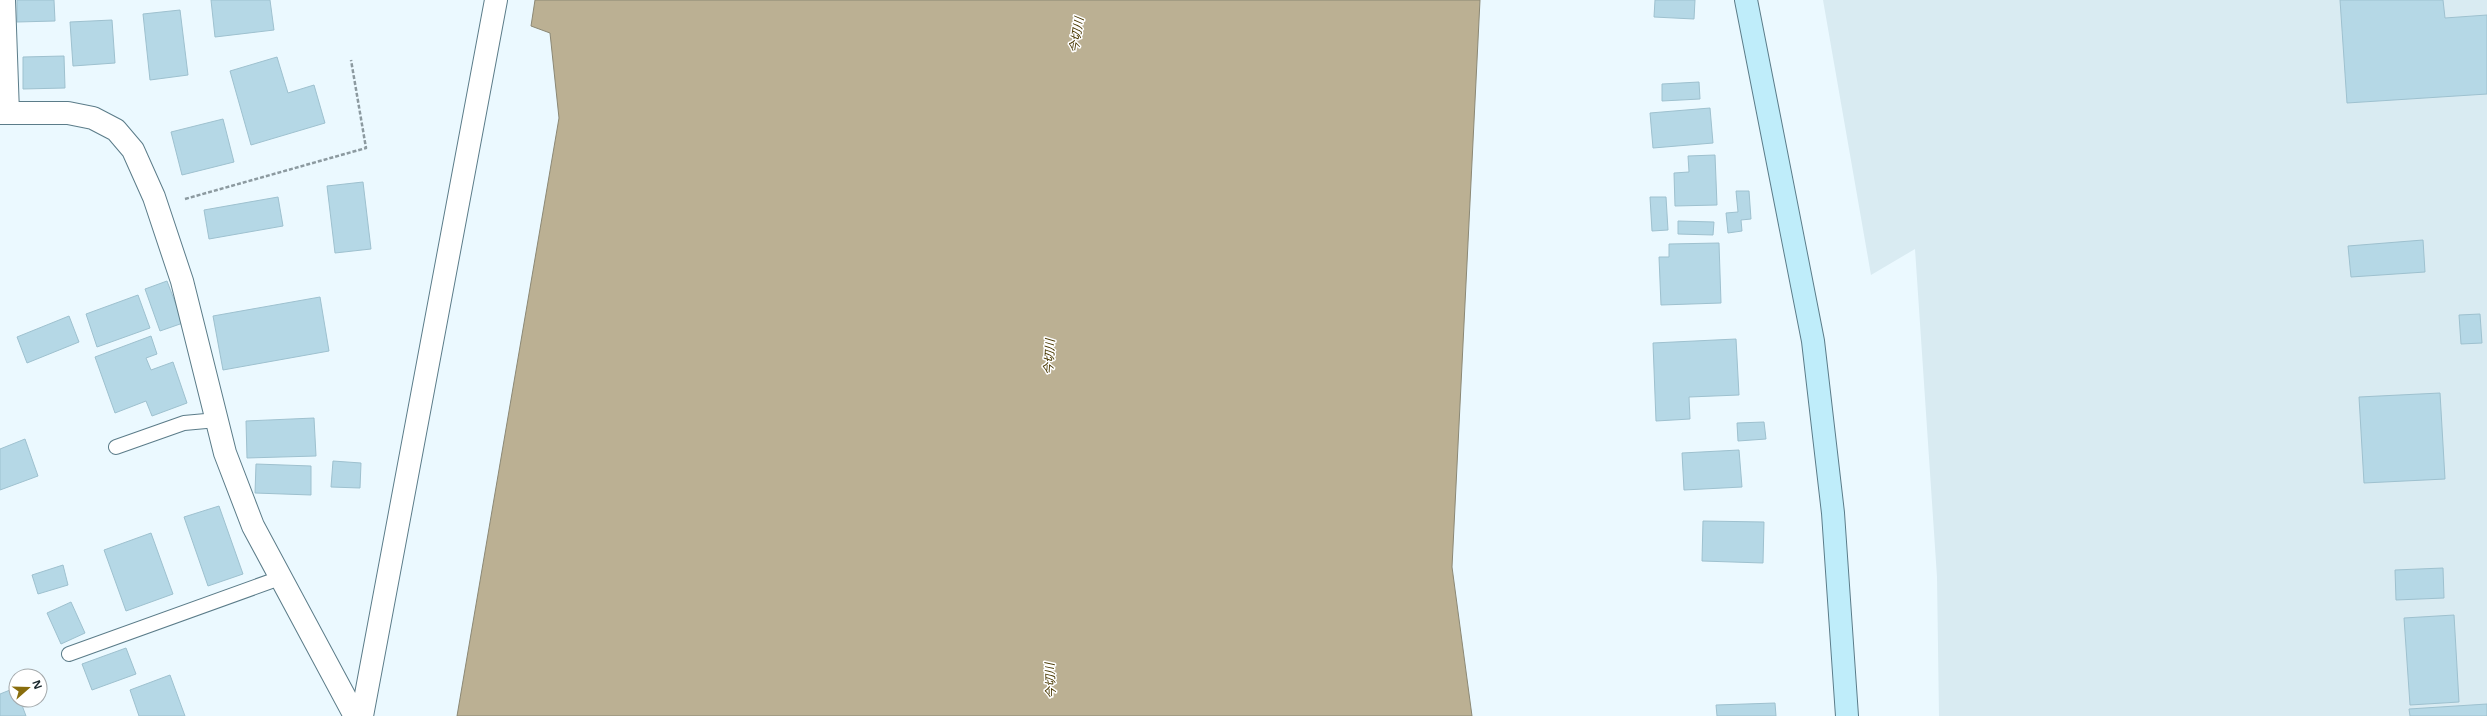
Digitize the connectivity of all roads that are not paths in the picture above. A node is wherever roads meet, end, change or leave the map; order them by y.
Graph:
1 (4, 0) edge
2 (496, 0) edge
3 (1746, 0) edge
4 (4, 113) edge
5 (216, 420) junction
6 (116, 447) dead end
7 (280, 578) junction
8 (69, 654) dead end
9 (355, 716) edge
10 (362, 716) edge
11 (1847, 716) edge

1 - 4 street
2 - 10 street
3 - 11 street
4 - 5 street
5 - 6 lane
5 - 7 street
7 - 8 lane
7 - 9 street

